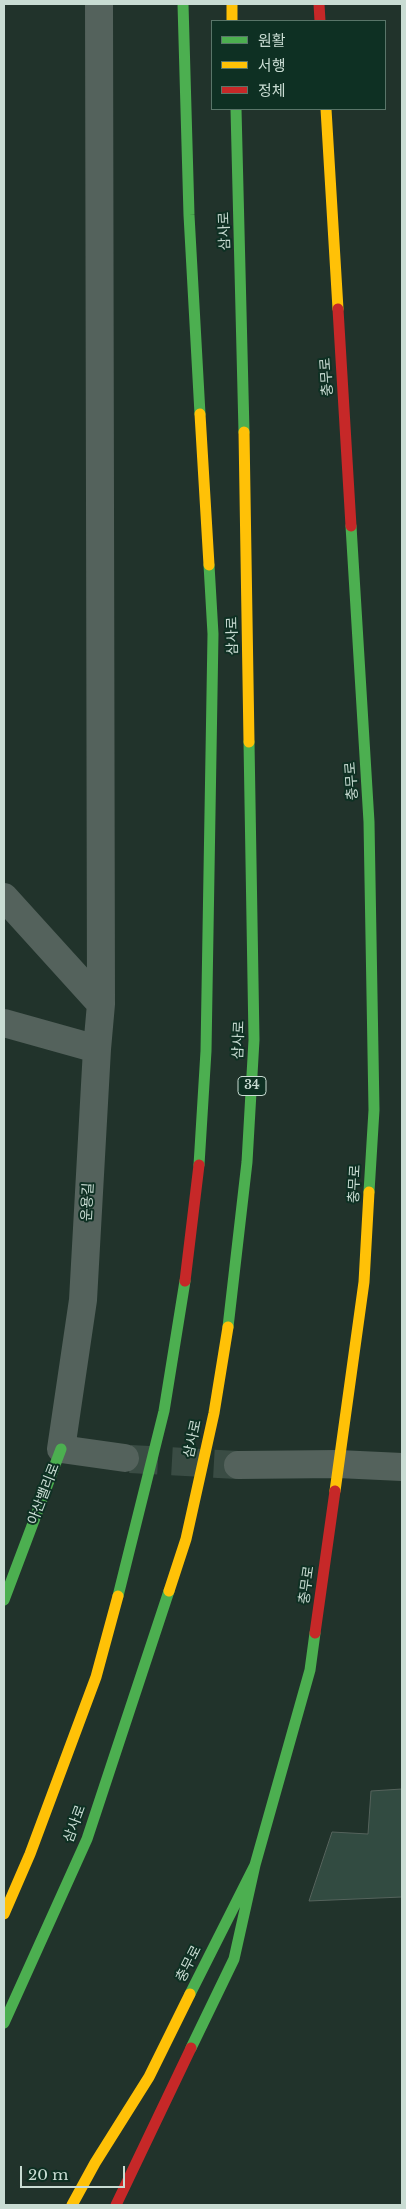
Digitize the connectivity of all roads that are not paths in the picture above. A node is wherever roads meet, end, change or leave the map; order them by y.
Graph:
1 (99, 4) edge
2 (183, 4) edge
3 (232, 4) edge
4 (319, 4) edge
5 (232, 20) edge
6 (320, 20) edge
7 (236, 110) edge
8 (326, 110) edge
9 (4, 897) edge
10 (101, 1004) junction
11 (4, 1023) edge
12 (97, 1049) junction
13 (61, 1449) junction
14 (125, 1458) tunnel mouth
15 (338, 1464) junction
16 (238, 1465) tunnel mouth
17 (402, 1467) edge
18 (4, 1600) edge
19 (87, 1839) junction
20 (255, 1865) junction
21 (4, 1914) edge
22 (4, 2023) edge
23 (7, 2036) dead end
24 (72, 2205) edge
25 (116, 2205) edge

1 - 10 street, 운용길
2 - 21 main road, 삼사로
3 - 5 main road
4 - 6 main road
7 - 19 main road, 삼사로 / 34
8 - 15 main road, 충무로
9 - 10 street
10 - 12 street, 운용길
11 - 12 street
12 - 13 street, 운용길
13 - 14 street, 아산밸리로
13 - 18 main road, 아산밸리로
15 - 16 street
15 - 17 street
15 - 20 main road, 충무로
19 - 22 main road, 삼사로 / 34
19 - 23 main road
20 - 24 main road, 충무로
20 - 25 main road

